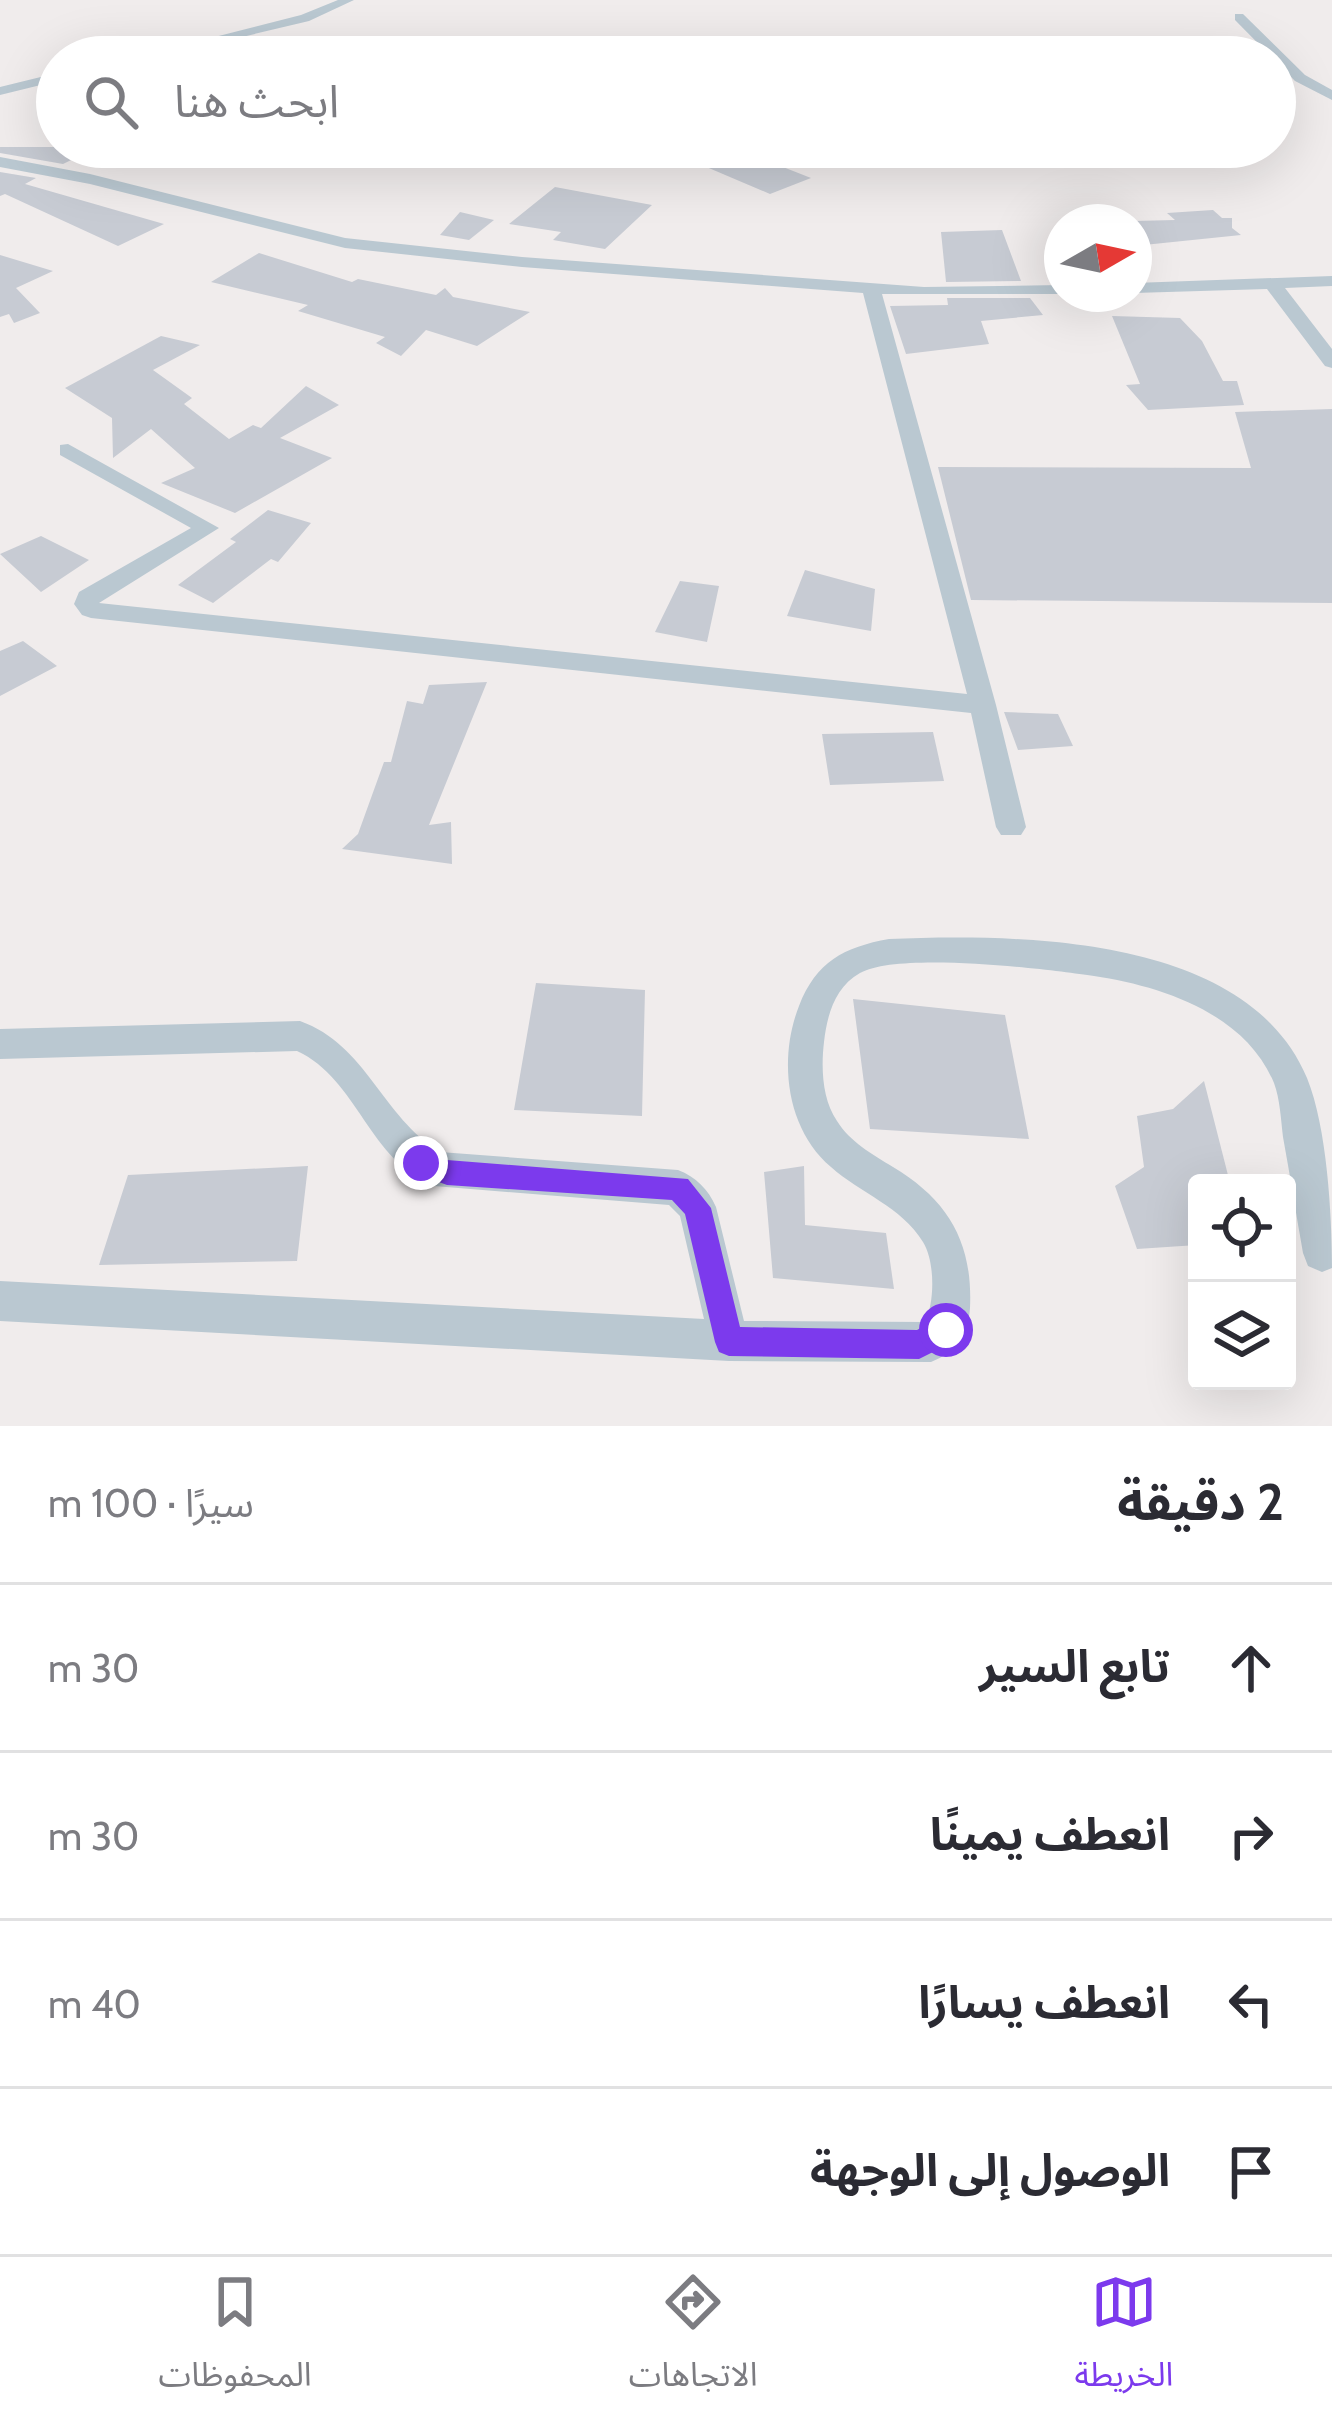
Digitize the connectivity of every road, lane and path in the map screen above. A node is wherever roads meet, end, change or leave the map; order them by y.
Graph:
1 (348, 0) edge
2 (1239, 17) dead end
3 (230, 36) edge
4 (1258, 36) edge
5 (1296, 74) edge
6 (36, 82) edge
7 (0, 91) edge
8 (1332, 96) edge
9 (0, 163) edge
10 (1332, 281) edge
11 (1272, 284) junction
12 (1152, 287) edge
13 (871, 288) junction
14 (1044, 290) edge
15 (1332, 362) edge
16 (68, 450) dead end
17 (983, 705) junction
18 (1011, 827) dead end
19 (0, 1043) edge
20 (1322, 1253) dead end
21 (0, 1301) edge
22 (729, 1342) junction

1 - 3 street
2 - 4 street
5 - 8 street
6 - 7 street
9 - 13 street
10 - 11 street
11 - 12 street
11 - 15 street
13 - 14 street
13 - 17 street
16 - 17 street
17 - 18 street
19 - 22 street
20 - 22 street
21 - 22 street

